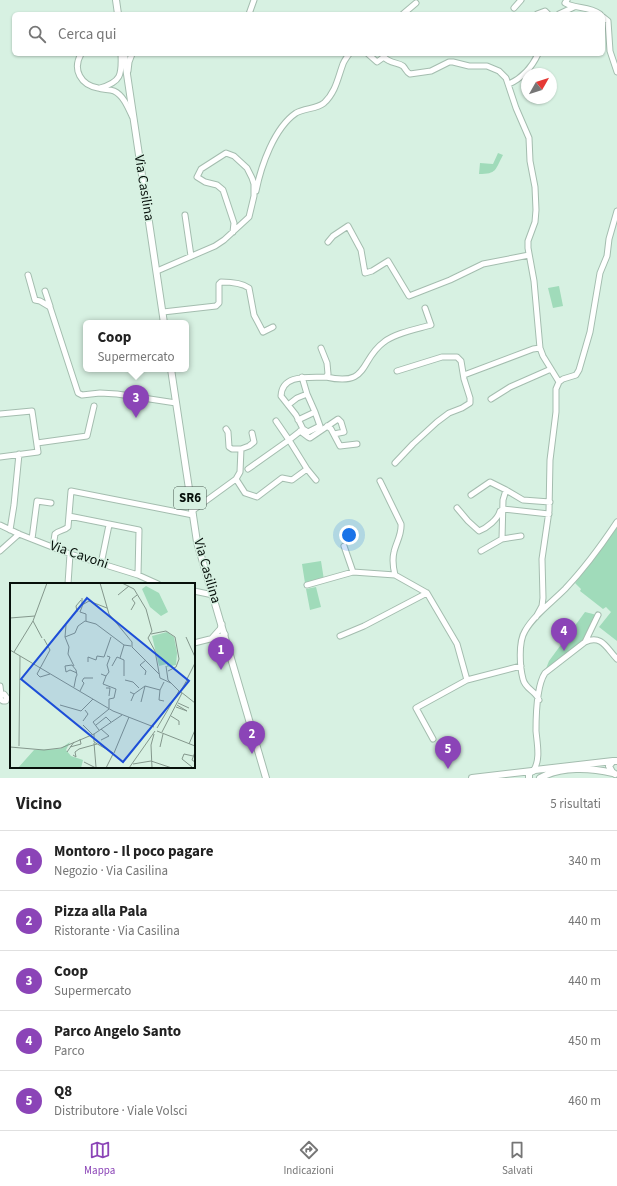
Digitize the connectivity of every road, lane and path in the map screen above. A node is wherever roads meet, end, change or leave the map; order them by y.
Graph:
1 (254, 0) edge
2 (520, 0) edge
3 (567, 0) edge
4 (116, 2) edge
5 (416, 3) dead end
6 (574, 7) junction
7 (514, 8) dead end
8 (118, 12) edge
9 (250, 12) edge
10 (405, 12) edge
11 (563, 12) edge
12 (597, 12) edge
13 (605, 19) edge
14 (80, 56) edge
15 (121, 56) edge
16 (124, 56) edge
17 (131, 56) edge
18 (348, 56) edge
19 (370, 56) edge
20 (537, 56) edge
21 (617, 72) edge
22 (128, 80) junction
23 (509, 84) junction
24 (99, 88) junction
25 (134, 122) junction
26 (253, 199) junction
27 (617, 211) edge
28 (185, 215) dead end
29 (233, 232) junction
30 (328, 242) dead end
31 (528, 255) junction
32 (191, 256) junction
33 (157, 271) junction
34 (28, 275) dead end
35 (46, 291) dead end
36 (50, 307) junction
37 (425, 308) dead end
38 (163, 312) junction
39 (164, 320) edge
40 (273, 327) dead end
41 (321, 348) dead end
42 (540, 348) junction
43 (552, 369) junction
44 (398, 371) dead end
45 (171, 372) edge
46 (464, 375) junction
47 (302, 377) junction
48 (326, 377) junction
49 (559, 382) junction
50 (306, 394) junction
51 (491, 398) dead end
52 (176, 403) junction
53 (94, 406) dead end
54 (288, 406) junction
55 (315, 412) junction
56 (0, 414) edge
57 (298, 420) junction
58 (276, 421) dead end
59 (327, 426) junction
60 (226, 430) dead end
61 (301, 430) junction
62 (252, 433) dead end
63 (334, 434) junction
64 (288, 440) junction
65 (37, 443) junction
66 (357, 444) dead end
67 (241, 449) junction
68 (19, 454) junction
69 (0, 457) edge
70 (395, 463) dead end
71 (248, 469) dead end
72 (307, 469) junction
73 (236, 479) junction
74 (316, 480) dead end
75 (380, 481) dead end
76 (506, 490) junction
77 (470, 495) dead end
78 (550, 502) junction
79 (51, 503) dead end
80 (457, 508) dead end
81 (503, 509) junction
82 (193, 513) junction
83 (549, 514) junction
84 (69, 516) junction
85 (617, 522) edge
86 (109, 524) junction
87 (0, 525) edge
88 (10, 530) junction
89 (19, 534) junction
90 (520, 536) dead end
91 (32, 539) junction
92 (502, 539) junction
93 (344, 546) dead end
94 (53, 547) junction
95 (0, 551) edge
96 (481, 551) dead end
97 (70, 554) junction
98 (101, 564) junction
99 (353, 572) junction
100 (138, 575) junction
101 (395, 575) junction
102 (68, 583) edge
103 (156, 583) edge
104 (307, 585) dead end
105 (195, 591) edge
106 (427, 593) junction
107 (213, 595) junction
108 (598, 615) dead end
109 (536, 617) junction
110 (222, 624) junction
111 (225, 634) junction
112 (340, 636) dead end
113 (212, 638) junction
114 (585, 642) junction
115 (195, 643) edge
116 (228, 646) junction
117 (617, 659) edge
118 (521, 666) junction
119 (467, 680) junction
120 (0, 686) edge
121 (0, 698) edge
122 (9, 698) edge
123 (539, 700) junction
124 (433, 739) dead end
125 (537, 758) junction
126 (616, 761) edge
127 (533, 771) junction
128 (512, 774) junction
129 (546, 774) edge
130 (616, 774) edge
131 (266, 778) edge
132 (472, 778) edge
133 (529, 778) edge

1 - 9 street
2 - 7 street
3 - 6 street
4 - 8 main road
5 - 10 street
6 - 11 street
6 - 12 street
13 - 21 street
14 - 24 street
15 - 24 street
16 - 22 main road, Via Casilina
17 - 22 street
18 - 26 street
19 - 23 street
20 - 23 street
22 - 25 main road, Via Casilina
23 - 31 street
24 - 25 street
25 - 33 main road, Via Casilina
26 - 29 street
26 - 29 street
27 - 49 street
28 - 32 street
29 - 32 street
30 - 31 street
31 - 42 street
32 - 33 street
33 - 38 main road, Via Casilina
34 - 36 street
35 - 36 street
36 - 52 street
37 - 48 street
38 - 39 main road, Via Casilina
38 - 40 street
41 - 48 street
42 - 43 street
42 - 46 street
43 - 49 street
43 - 51 street
44 - 46 street
45 - 52 main road, Via Casilina / SR6
46 - 70 street
47 - 48 street
47 - 50 street
47 - 54 street
49 - 78 street
50 - 54 street
50 - 55 street
52 - 82 main road, Via Casilina / SR6
53 - 65 street
54 - 57 street
55 - 57 street
55 - 61 street
56 - 65 street
57 - 61 street
58 - 64 street
59 - 61 street
59 - 63 street
59 - 63 street
60 - 67 street
61 - 64 street
62 - 67 street
63 - 66 street
64 - 71 street
64 - 72 street
65 - 68 street
67 - 73 street
68 - 69 street
68 - 88 street
72 - 73 street
72 - 74 street
73 - 82 street
75 - 101 street
76 - 77 street
76 - 78 street
76 - 81 street
78 - 83 street
79 - 91 street
80 - 81 street
81 - 83 street
81 - 92 street
82 - 84 street
82 - 107 main road, Via Casilina / SR6
83 - 109 street
84 - 86 street
84 - 94 street
85 - 109 street
86 - 98 street
86 - 100 street
87 - 88 street, Via Cavoni
88 - 89 street, Via Cavoni
89 - 91 street, Via Cavoni
89 - 95 street
90 - 92 street
91 - 94 street, Via Cavoni
92 - 96 street
93 - 99 street
94 - 97 street, Via Cavoni
97 - 98 street, Via Cavoni
97 - 102 street
98 - 100 street, Via Cavoni
99 - 101 street
99 - 104 street
100 - 103 street, Via Cavoni
101 - 106 street
105 - 107 street
106 - 112 street
106 - 119 street
107 - 110 main road, Via Casilina / SR6
108 - 114 street
109 - 118 street
110 - 111 main road, Via Casilina / SR6
110 - 113 street
111 - 113 street
111 - 116 main road, Via Casilina / SR6
113 - 115 street
113 - 116 street
114 - 117 street
114 - 123 street
116 - 131 main road, Via Casilina / SR6
118 - 119 street
118 - 123 street
119 - 124 street
120 - 121 street
121 - 122 street
123 - 125 street
125 - 127 street
125 - 129 street
126 - 129 main road
126 - 130 main road
127 - 128 main road
127 - 129 main road
127 - 133 main road
128 - 132 main road
128 - 133 main road
129 - 130 main road

